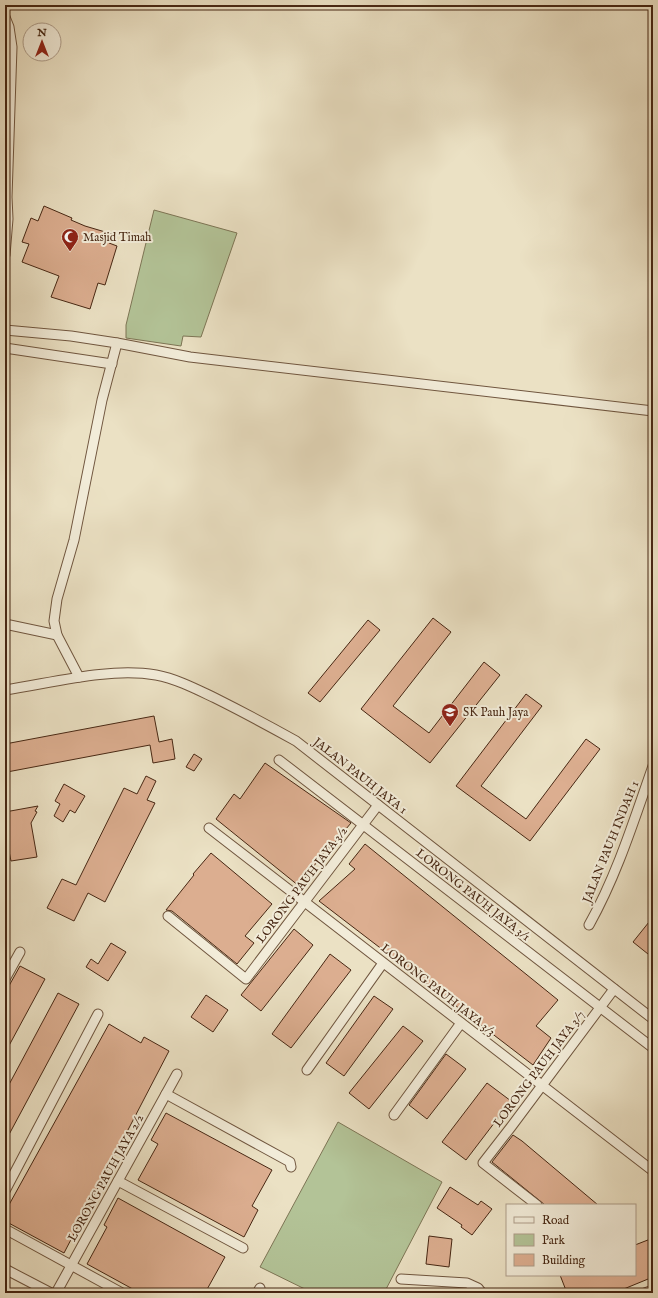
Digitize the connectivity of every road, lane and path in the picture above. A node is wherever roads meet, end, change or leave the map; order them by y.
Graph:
1 (5, 17) edge
2 (7, 26) edge
3 (8, 136) edge
4 (5, 255) edge
5 (5, 330) edge
6 (117, 343) junction
7 (5, 348) edge
8 (112, 364) junction
9 (653, 411) edge
10 (5, 624) edge
11 (56, 635) junction
12 (79, 677) junction
13 (5, 690) edge
14 (279, 760) dead end
15 (653, 766) edge
16 (378, 805) junction
17 (363, 825) junction
18 (209, 828) dead end
19 (304, 902) junction
20 (168, 916) dead end
21 (589, 925) dead end
22 (20, 952) dead end
23 (384, 963) junction
24 (5, 979) edge
25 (614, 989) junction
26 (600, 1008) junction
27 (98, 1014) dead end
28 (653, 1019) edge
29 (462, 1023) junction
30 (653, 1048) edge
31 (307, 1070) dead end
32 (177, 1074) dead end
33 (542, 1086) junction
34 (166, 1094) junction
35 (394, 1115) dead end
36 (291, 1167) dead end
37 (653, 1171) edge
38 (118, 1181) junction
39 (5, 1191) edge
40 (536, 1204) edge
41 (5, 1229) edge
42 (243, 1248) dead end
43 (71, 1266) junction
44 (5, 1269) edge
45 (401, 1279) dead end
46 (653, 1290) edge
47 (51, 1293) edge
48 (56, 1293) edge
49 (122, 1293) edge
50 (482, 1293) edge
51 (645, 1293) edge

1 - 2 street
2 - 3 street
3 - 4 street
5 - 6 street
6 - 8 street
6 - 9 street
7 - 8 street
8 - 11 street
10 - 11 street
11 - 12 street
12 - 13 street, JALAN PAUH JAYA 1
12 - 16 street, JALAN PAUH JAYA 1
14 - 17 street, LORONG PAUH JAYA 3/1
15 - 21 street, JALAN PAUH INDAH 1
16 - 17 street, LORONG PAUH JAYA 3/2
16 - 25 street, JALAN PAUH JAYA 1
17 - 19 street, LORONG PAUH JAYA 3/2
17 - 26 street, LORONG PAUH JAYA 3/1
18 - 19 street, LORONG PAUH JAYA 3/3
19 - 20 street, LORONG PAUH JAYA 3/2
19 - 23 street, LORONG PAUH JAYA 3/3
22 - 24 street
23 - 29 street, LORONG PAUH JAYA 3/3
23 - 31 street
25 - 26 street, LORONG PAUH JAYA 3/7
25 - 28 street, JALAN PAUH JAYA 1
26 - 30 street, LORONG PAUH JAYA 3/1
26 - 33 street, LORONG PAUH JAYA 3/7
27 - 39 street
29 - 33 street, LORONG PAUH JAYA 3/3
29 - 35 street
32 - 34 street, LORONG PAUH JAYA 2/2
33 - 37 street, LORONG PAUH JAYA 3/3
33 - 40 street, LORONG PAUH JAYA 3/7
34 - 36 street
34 - 38 street, LORONG PAUH JAYA 2/2
38 - 42 street
38 - 43 street, LORONG PAUH JAYA 2/2
41 - 43 street
43 - 48 street, LORONG PAUH JAYA 2/2
43 - 49 street
44 - 47 street
45 - 50 street
46 - 51 street

